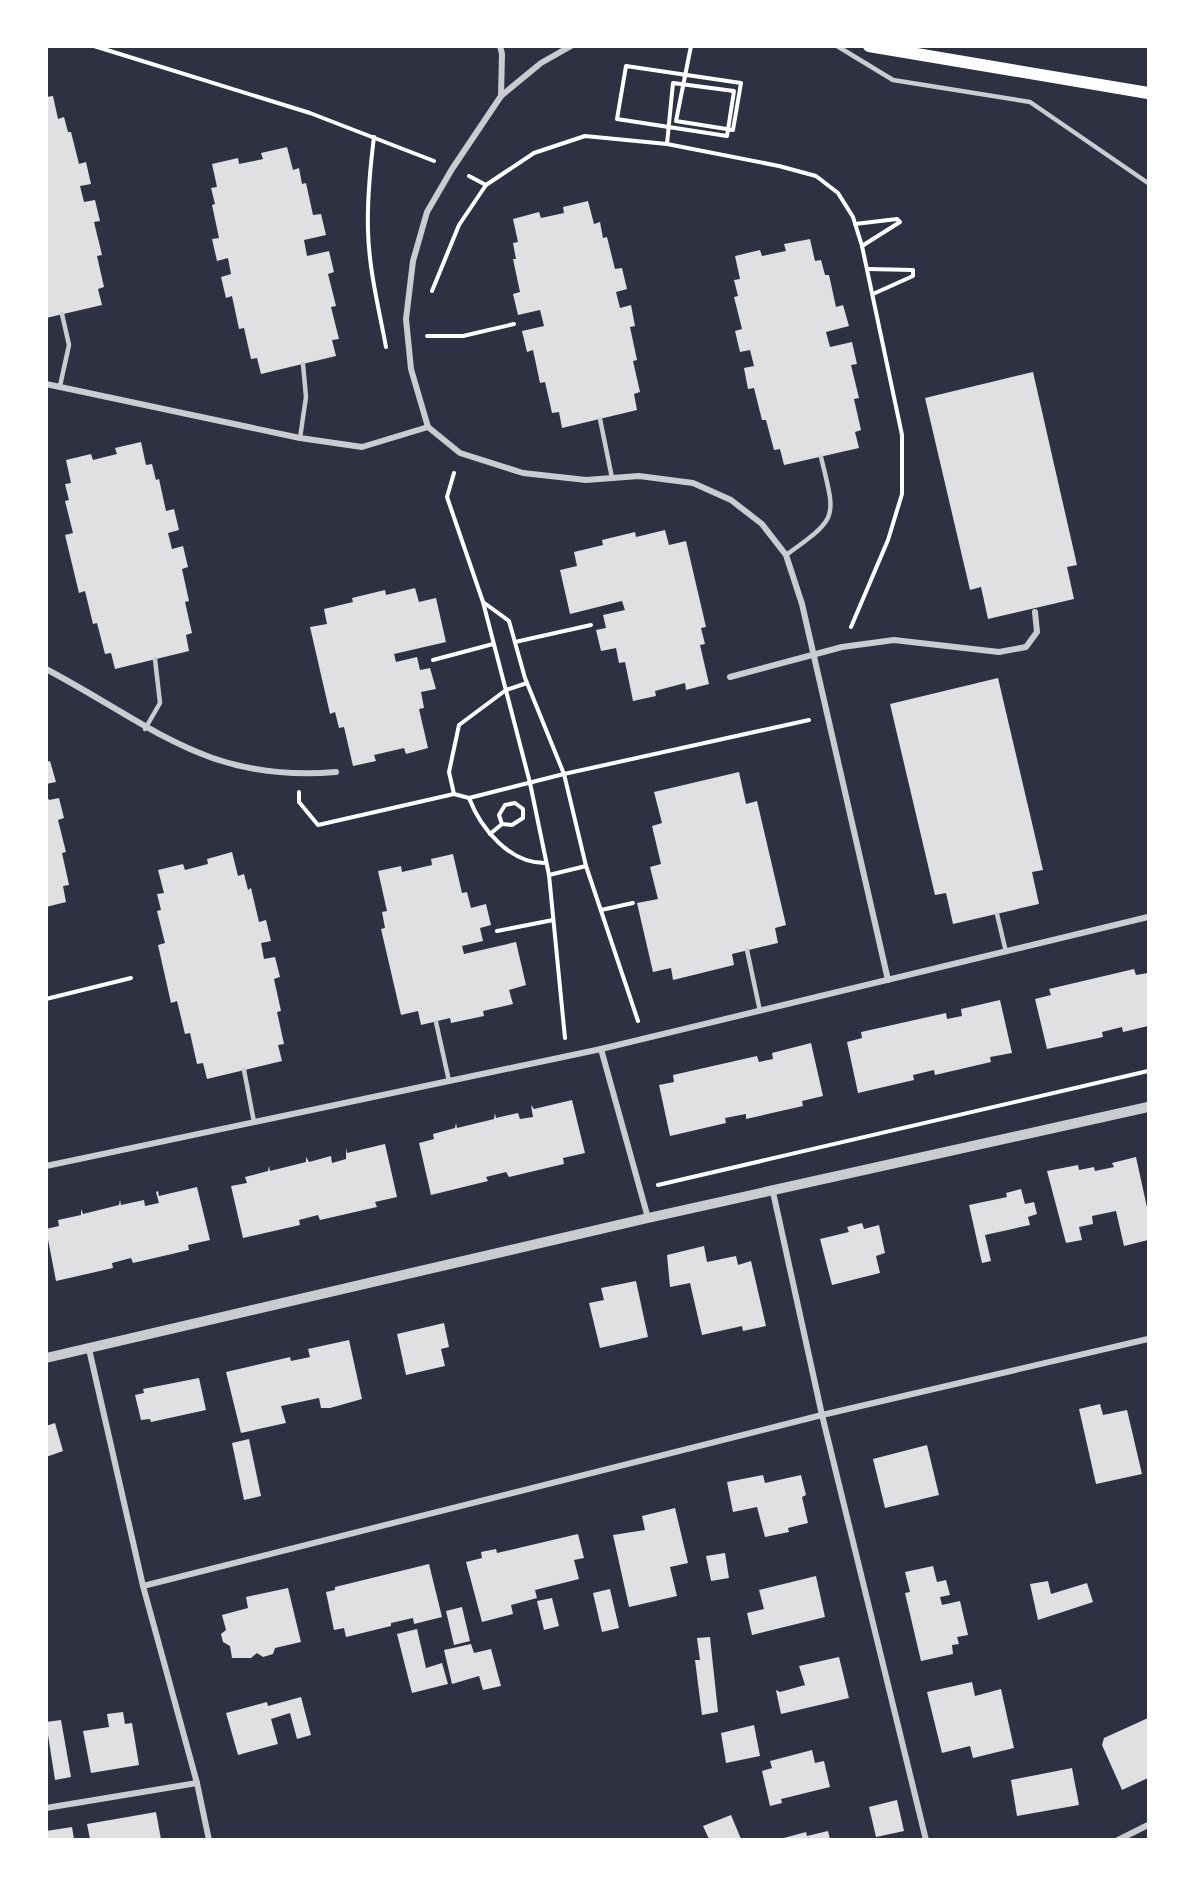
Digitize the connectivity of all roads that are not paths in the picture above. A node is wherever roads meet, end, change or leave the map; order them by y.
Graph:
1 (500, 46) edge
2 (571, 46) edge
3 (837, 46) edge
4 (869, 46) edge
5 (1149, 93) edge
6 (501, 96) junction
7 (1149, 183) edge
8 (62, 314) dead end
9 (303, 364) dead end
10 (46, 384) edge
11 (60, 387) junction
12 (600, 419) dead end
13 (428, 427) junction
14 (300, 438) junction
15 (821, 457) dead end
16 (612, 478) junction
17 (786, 555) junction
18 (1035, 612) dead end
19 (814, 655) junction
20 (155, 659) dead end
21 (46, 669) edge
22 (730, 677) dead end
23 (146, 729) junction
24 (336, 772) dead end
25 (998, 914) dead end
26 (1149, 916) edge
27 (747, 950) dead end
28 (1006, 952) junction
29 (888, 980) junction
30 (760, 1011) junction
31 (436, 1022) dead end
32 (601, 1049) junction
33 (244, 1070) dead end
34 (449, 1081) junction
35 (1149, 1107) edge
36 (254, 1122) junction
37 (46, 1166) edge
38 (773, 1192) junction
39 (648, 1218) junction
40 (1149, 1339) edge
41 (89, 1349) junction
42 (46, 1358) edge
43 (822, 1415) junction
44 (143, 1586) junction
45 (197, 1783) junction
46 (46, 1808) edge
47 (1149, 1826) edge
48 (208, 1839) edge
49 (926, 1839) edge
50 (1118, 1839) edge

1 - 6 street
2 - 6 street
3 - 7 lane
4 - 5 main road
6 - 13 street
8 - 11 lane
9 - 14 lane
10 - 11 street
11 - 14 street
12 - 16 lane
13 - 14 street
13 - 16 street
15 - 17 lane
16 - 17 street
17 - 19 street
18 - 19 street
19 - 22 street
19 - 29 street
20 - 23 lane
21 - 23 street
23 - 24 street
25 - 28 lane
26 - 28 street
27 - 30 lane
28 - 29 street
29 - 30 street
30 - 32 street
31 - 34 lane
32 - 34 street
32 - 39 street
33 - 36 lane
34 - 36 street
35 - 38 street
36 - 37 street
38 - 39 street
38 - 43 street
39 - 41 street
40 - 43 street
41 - 42 street
41 - 44 street
43 - 44 street
43 - 49 street
44 - 45 street
45 - 46 street
45 - 48 street
47 - 50 street

